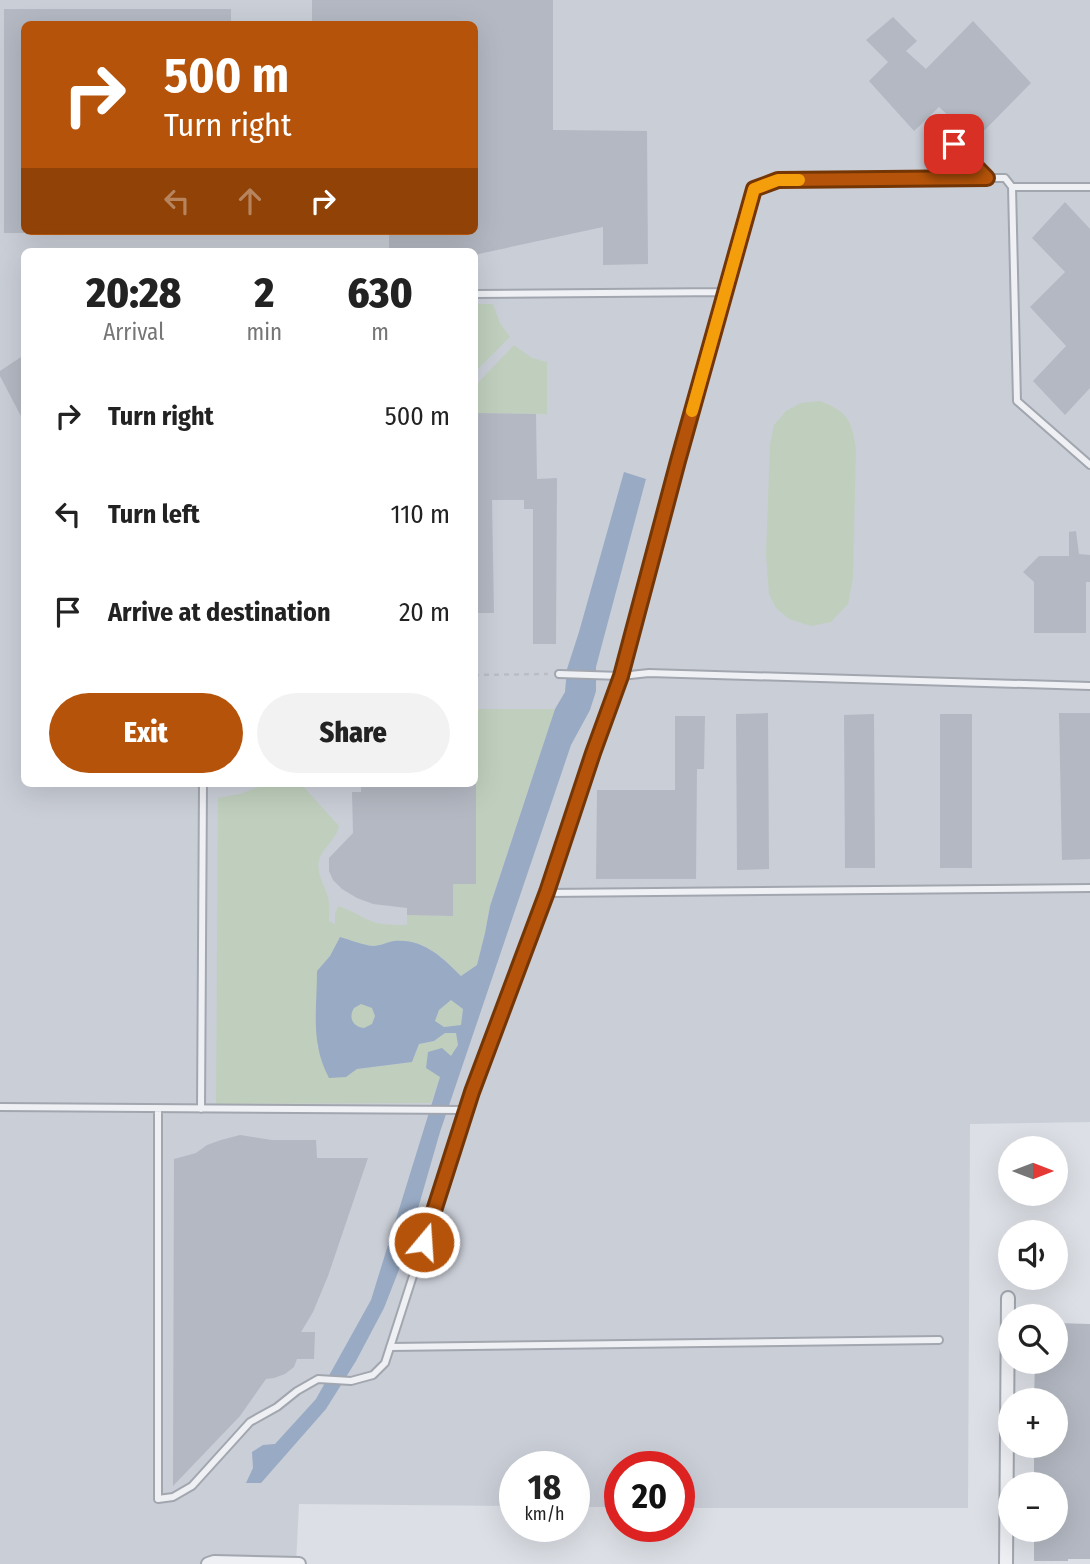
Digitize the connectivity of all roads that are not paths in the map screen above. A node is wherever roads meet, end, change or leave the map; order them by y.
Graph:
1 (939, 127) dead end
2 (987, 178) junction
3 (1013, 187) junction
4 (1090, 187) edge
5 (725, 292) junction
6 (478, 294) edge
7 (1090, 465) edge
8 (559, 674) road end
9 (621, 676) junction
10 (1090, 685) edge
11 (203, 787) edge
12 (1090, 888) edge
13 (547, 892) junction
14 (0, 1107) edge
15 (158, 1109) junction
16 (201, 1109) junction
17 (467, 1110) junction
18 (1008, 1298) dead end
19 (939, 1340) dead end
20 (390, 1347) junction
21 (208, 1564) edge
22 (299, 1564) edge
23 (1006, 1564) edge

1 - 2 lane
2 - 3 lane
2 - 5 lane
3 - 4 lane
3 - 7 lane
5 - 6 lane
5 - 9 lane
8 - 9 lane
9 - 10 lane
9 - 13 lane
11 - 16 lane
12 - 13 lane
13 - 17 lane
14 - 15 lane
15 - 16 lane
15 - 20 lane
16 - 17 lane
17 - 20 lane
18 - 23 street
19 - 20 lane
21 - 22 street

